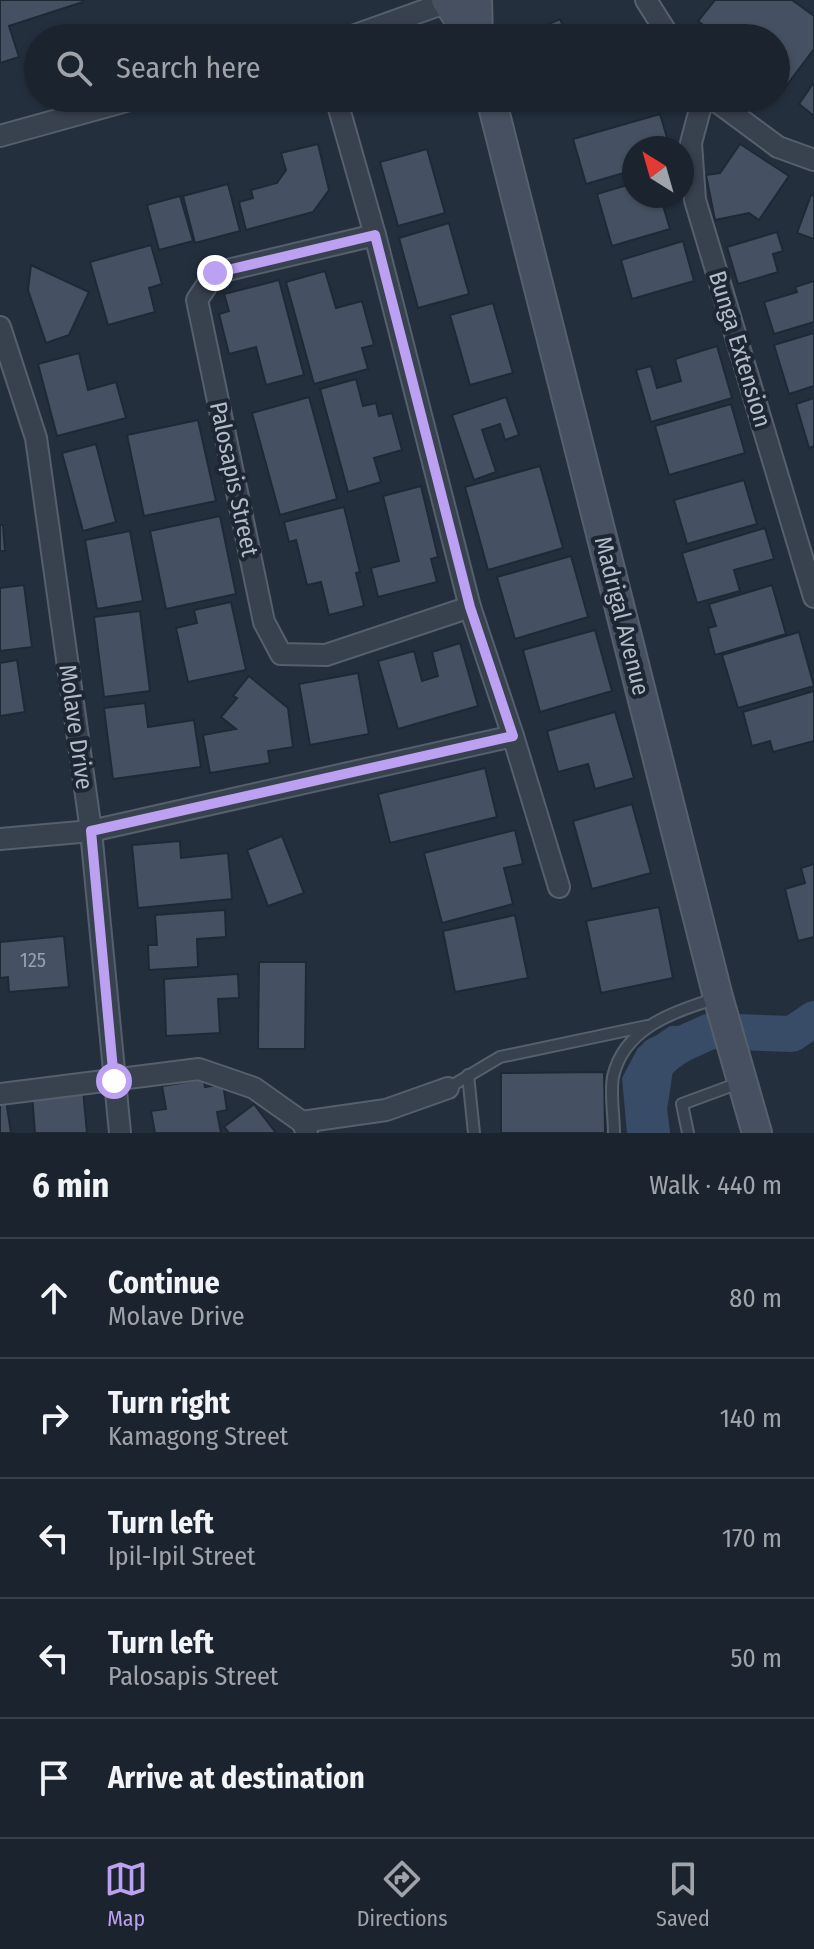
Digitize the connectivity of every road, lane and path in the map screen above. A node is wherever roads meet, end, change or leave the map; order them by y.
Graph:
1 (477, 0) edge
2 (646, 0) edge
3 (449, 1) edge
4 (386, 24) edge
5 (463, 24) edge
6 (478, 24) edge
7 (661, 24) edge
8 (87, 112) edge
9 (340, 112) edge
10 (495, 112) edge
11 (699, 112) edge
12 (731, 112) edge
13 (0, 136) edge
14 (814, 160) edge
15 (375, 235) junction
16 (0, 327) edge
17 (814, 597) edge
18 (470, 607) junction
19 (513, 736) junction
20 (91, 831) junction
21 (0, 839) edge
22 (559, 887) dead end
23 (720, 1003) junction
24 (647, 1026) junction
25 (468, 1075) junction
26 (114, 1081) junction
27 (741, 1082) junction
28 (448, 1088) joint
29 (0, 1094) edge
30 (304, 1128) edge
31 (120, 1133) edge
32 (474, 1133) edge
33 (614, 1133) edge
34 (688, 1133) edge
35 (757, 1133) edge

1 - 6 street
2 - 7 street
3 - 4 street
3 - 5 street
8 - 13 street
9 - 15 street
10 - 23 street, Madrigal Avenue
11 - 17 street, Bunga Extension
12 - 14 street
15 - 18 street
15 - 18 street, Palosapis Street
16 - 20 street, Molave Drive
18 - 19 street
19 - 20 street
19 - 22 street
20 - 21 street
20 - 26 street, Molave Drive
23 - 24 lane
23 - 27 street, Madrigal Avenue
24 - 25 lane
24 - 33 lane
25 - 28 lane
25 - 32 lane
26 - 29 street
26 - 30 street
26 - 31 street, Molave Drive
27 - 34 lane
27 - 35 street, Madrigal Avenue
28 - 30 street

